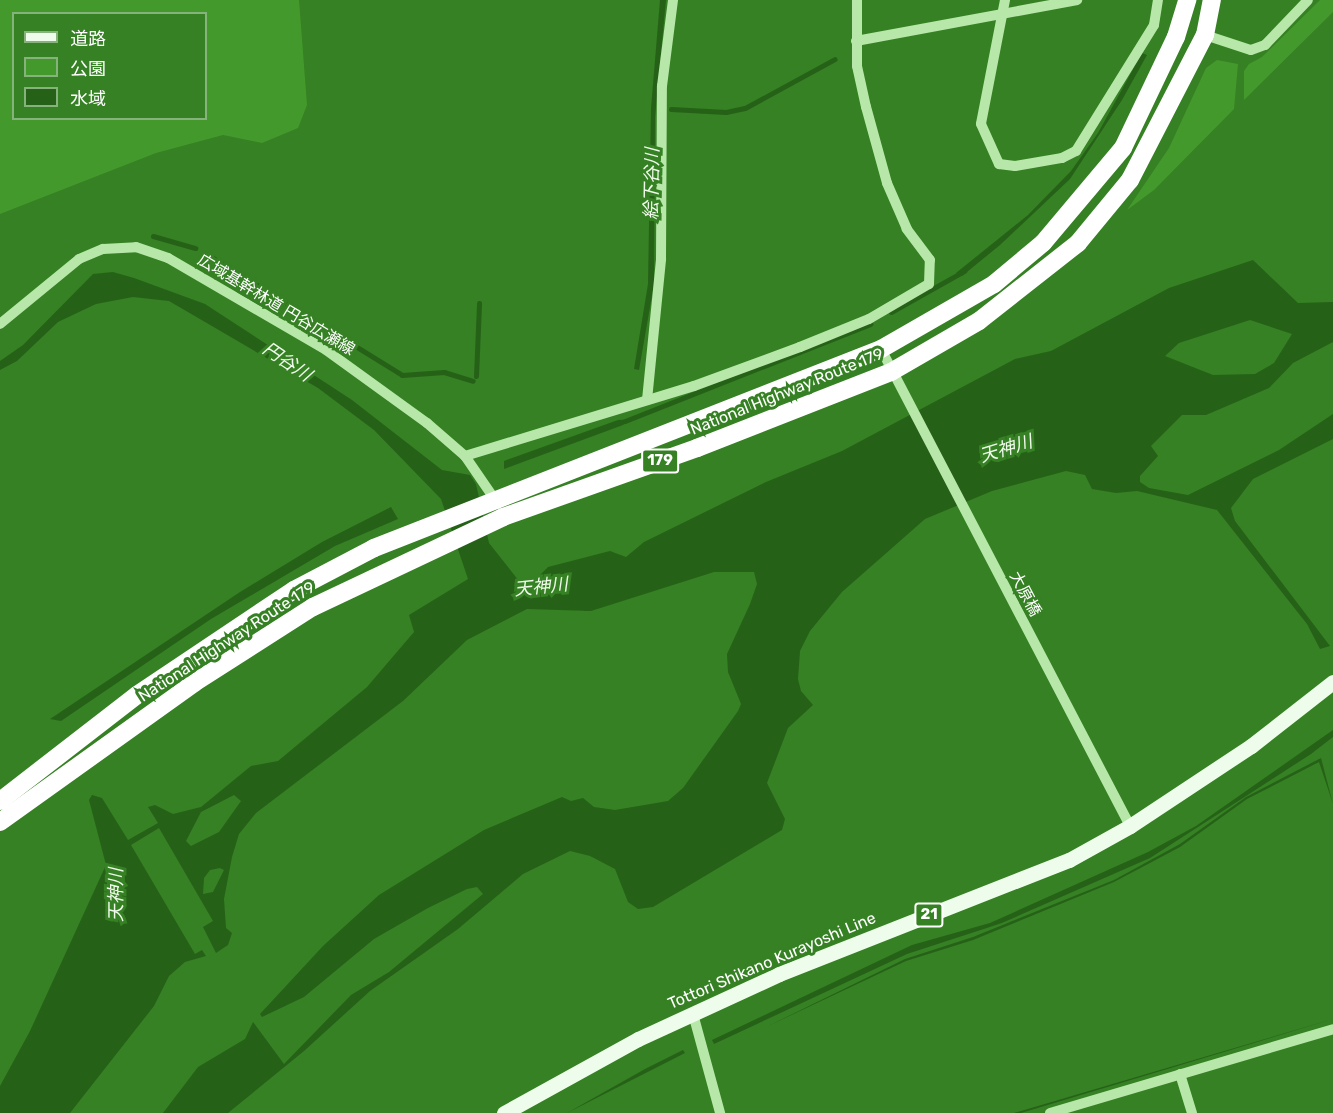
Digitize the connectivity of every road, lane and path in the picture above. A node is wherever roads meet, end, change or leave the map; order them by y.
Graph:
1 (673, 0) edge
2 (857, 0) edge
3 (1005, 0) edge
4 (1077, 0) edge
5 (1158, 0) edge
6 (1187, 0) edge
7 (1212, 0) edge
8 (1307, 1) edge
9 (1002, 15) junction
10 (1205, 35) junction
11 (856, 41) junction
12 (0, 324) edge
13 (881, 349) junction
14 (891, 372) junction
15 (647, 400) junction
16 (465, 456) junction
17 (496, 497) junction
18 (502, 517) junction
19 (1333, 682) edge
20 (0, 801) edge
21 (0, 822) edge
22 (1130, 826) junction
23 (693, 1014) junction
24 (1333, 1029) edge
25 (1180, 1074) junction
26 (504, 1113) edge
27 (720, 1113) edge
28 (1050, 1113) edge
29 (1192, 1113) edge

1 - 15 street
2 - 11 street
3 - 9 street
4 - 9 street
5 - 9 street
6 - 13 highway, National Highway Route 179 / 179
7 - 10 highway, National Highway Route 179 / 179
8 - 10 street
9 - 11 street
10 - 14 highway, National Highway Route 179 / 179
11 - 15 street
12 - 16 street, 広域基幹林道 円谷広瀬線
13 - 14 street, 大原橋
13 - 17 highway, National Highway Route 179 / 179
14 - 18 highway, National Highway Route 179 / 179
14 - 22 street, 大原橋
15 - 16 street
16 - 17 street, 広域基幹林道 円谷広瀬線
17 - 18 street, 広域基幹林道 円谷広瀬線
17 - 20 highway, National Highway Route 179 / 179
18 - 21 highway, National Highway Route 179 / 179
19 - 22 main road, Tottori Shikano Kurayoshi Line / 21
22 - 23 main road, Tottori Shikano Kurayoshi Line / 21
23 - 26 main road, Tottori Shikano Kurayoshi Line / 21
23 - 27 street
24 - 25 street
25 - 28 street
25 - 29 street

